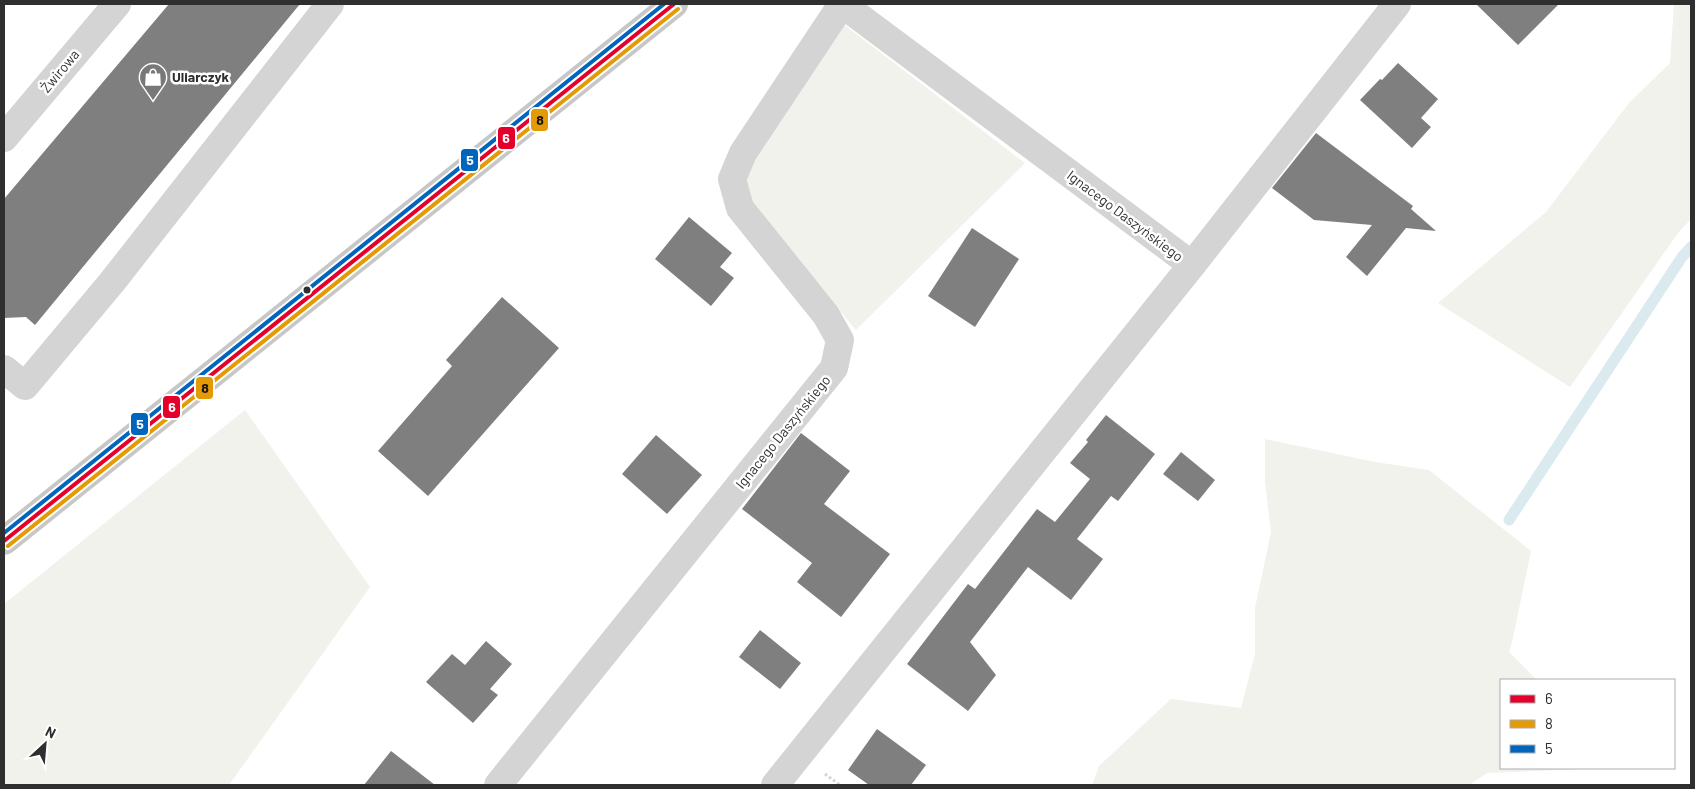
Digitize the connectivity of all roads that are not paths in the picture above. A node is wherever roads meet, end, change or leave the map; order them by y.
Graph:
1 (117, 4) edge
2 (330, 4) edge
3 (674, 4) edge
4 (842, 4) edge
5 (1397, 4) edge
6 (4, 138) edge
7 (1192, 265) junction
8 (4, 369) edge
9 (4, 541) edge
10 (498, 785) edge
11 (775, 785) edge

1 - 6 street, Żwirowa
2 - 8 street
3 - 9 main road
4 - 7 street, Ignacego Daszyńskiego
4 - 10 street, Ignacego Daszyńskiego
5 - 7 street, Ignacego Daszyńskiego
7 - 11 street, Ignacego Daszyńskiego

